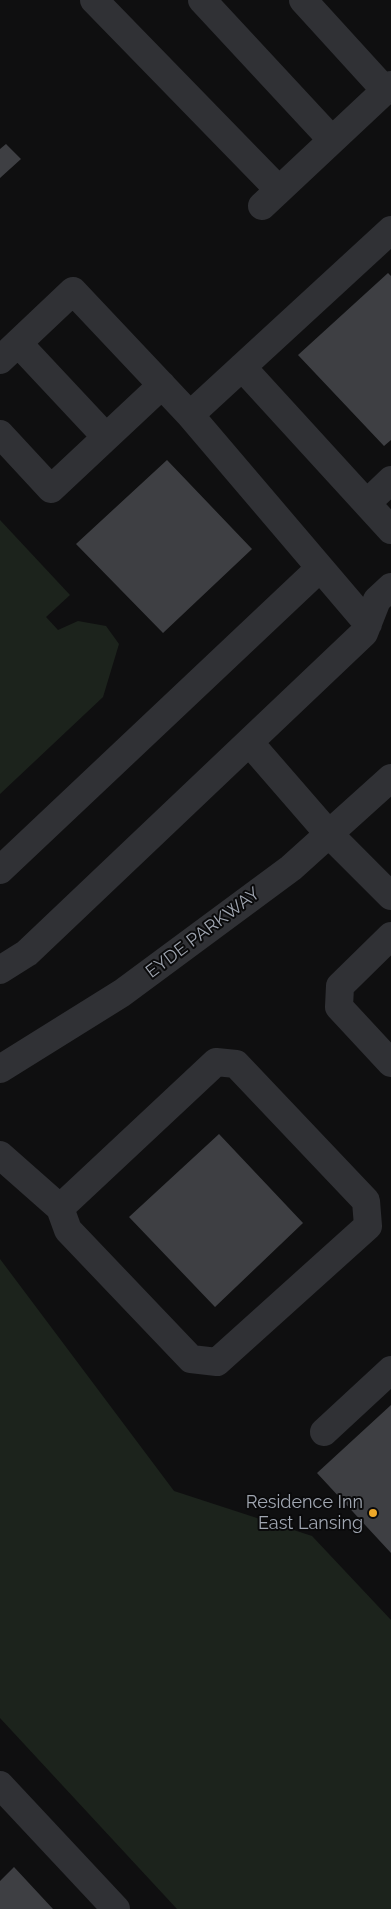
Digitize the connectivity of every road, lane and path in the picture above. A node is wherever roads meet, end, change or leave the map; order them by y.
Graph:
1 (94, 0) edge
2 (202, 0) edge
3 (303, 0) edge
4 (388, 87) edge
5 (332, 140) junction
6 (391, 230) edge
7 (9, 352) edge
8 (242, 367) junction
9 (162, 385) junction
10 (190, 415) junction
11 (0, 434) edge
12 (106, 437) junction
13 (391, 480) edge
14 (367, 503) junction
15 (391, 530) edge
16 (320, 568) junction
17 (391, 588) edge
18 (368, 624) junction
19 (249, 742) junction
20 (391, 778) edge
21 (328, 833) junction
22 (0, 870) edge
23 (391, 896) edge
24 (391, 936) edge
25 (0, 970) edge
26 (391, 1063) edge
27 (0, 1069) edge
28 (0, 1155) edge
29 (60, 1208) junction
30 (391, 1370) edge
31 (324, 1432) dead end
32 (0, 1785) edge
33 (116, 1909) edge

1 - 5 street
2 - 5 street
3 - 4 street
4 - 5 street
6 - 8 street
7 - 9 street
7 - 12 street
8 - 10 street
8 - 14 street
9 - 10 street
9 - 12 street
10 - 16 street
11 - 12 street
13 - 14 street
14 - 15 street
16 - 18 street
16 - 22 street
17 - 18 street
18 - 19 street
19 - 21 street
19 - 25 street
20 - 21 street, EYDE PARKWAY
21 - 23 street
21 - 27 street, EYDE PARKWAY
24 - 26 street
28 - 29 street
29 - 29 street
30 - 31 street
32 - 33 street

